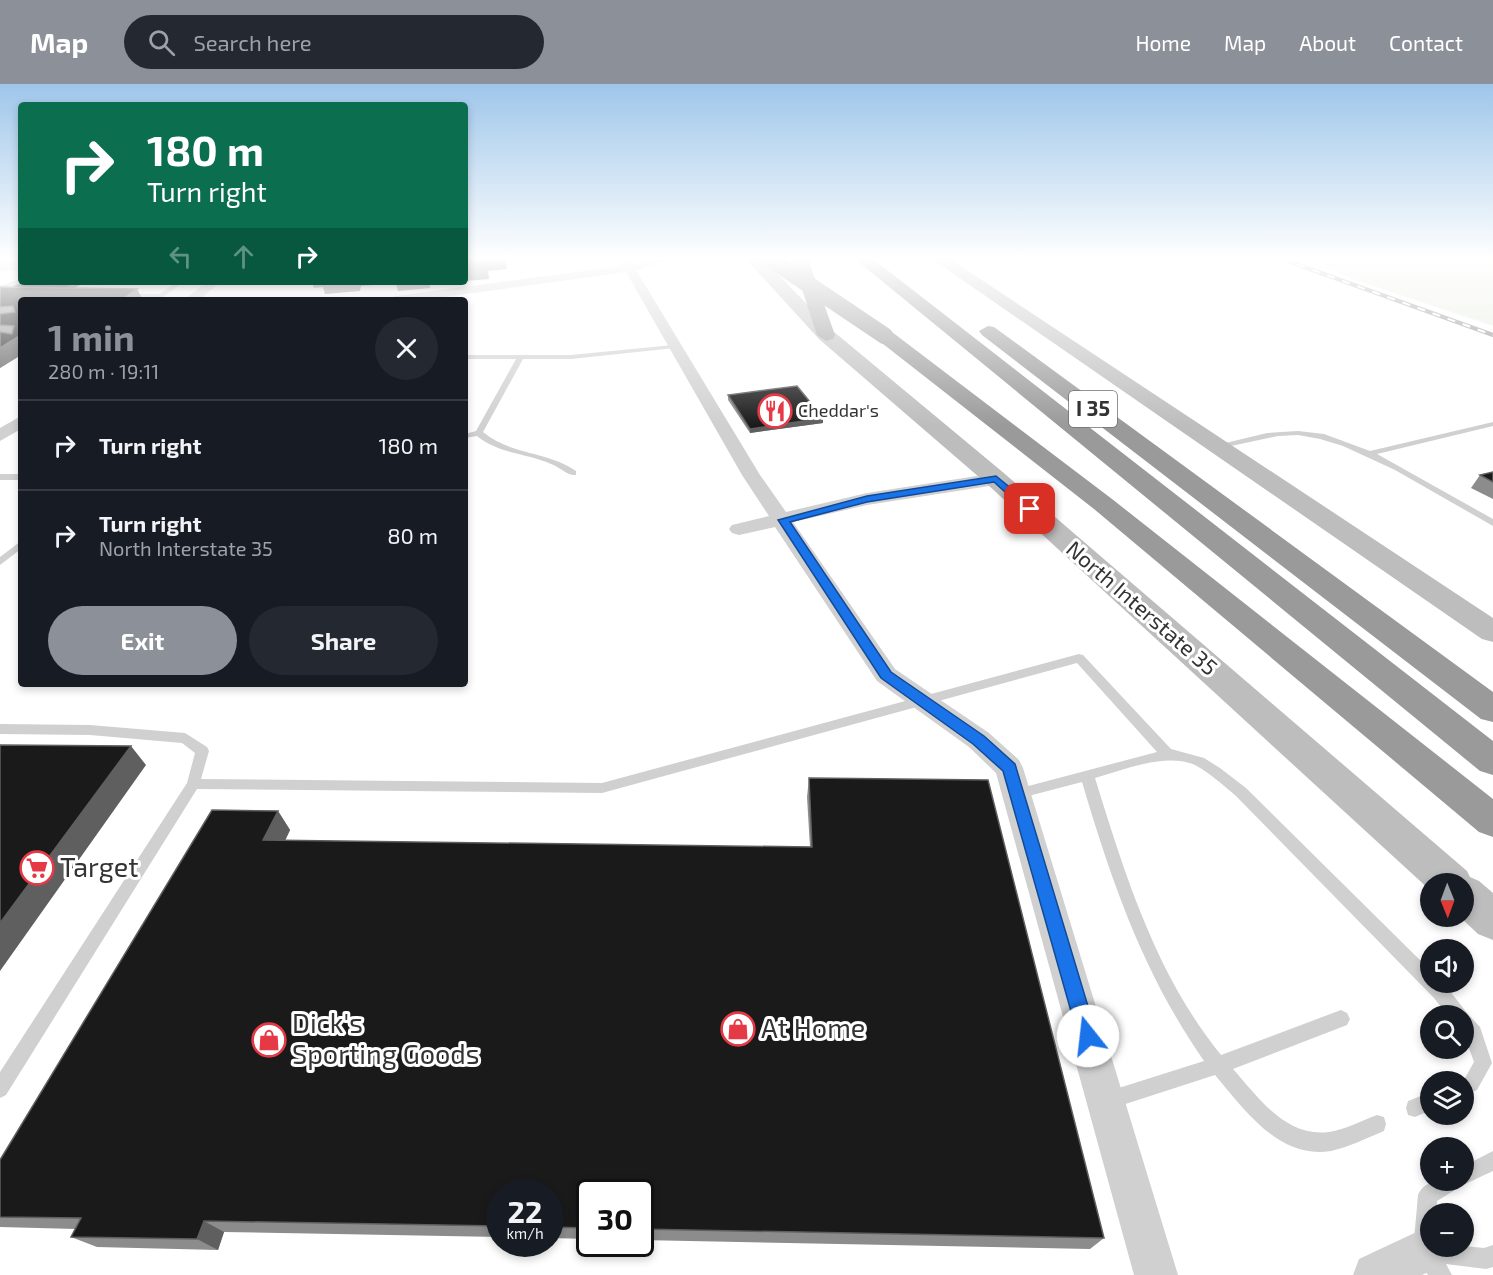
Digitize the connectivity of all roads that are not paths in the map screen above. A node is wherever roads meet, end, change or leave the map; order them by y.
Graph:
1 (655, 315) edge
2 (807, 315) edge
3 (819, 315) edge
4 (852, 315) edge
5 (933, 315) edge
6 (966, 315) edge
7 (1022, 315) edge
8 (826, 335) junction
9 (673, 347) junction
10 (468, 357) edge
11 (521, 357) junction
12 (18, 423) edge
13 (1493, 424) edge
14 (479, 434) junction
15 (0, 436) edge
16 (468, 436) edge
17 (1216, 446) junction
18 (1368, 454) junction
19 (573, 473) dead end
20 (989, 473) junction
21 (0, 477) edge
22 (18, 477) edge
23 (773, 517) junction
24 (1493, 523) edge
25 (739, 529) dead end
26 (18, 547) edge
27 (1293, 559) junction
28 (0, 562) edge
29 (1493, 632) edge
30 (1493, 688) edge
31 (922, 700) junction
32 (1493, 710) edge
33 (0, 729) edge
34 (1167, 754) junction
35 (1493, 761) edge
36 (1087, 775) junction
37 (193, 784) junction
38 (1017, 794) junction
39 (1493, 821) edge
40 (1440, 873) edge
41 (1474, 903) edge
42 (1493, 920) edge
43 (1450, 1005) edge
44 (1341, 1019) dead end
45 (1474, 1034) edge
46 (1216, 1066) junction
47 (1474, 1079) edge
48 (0, 1089) edge
49 (1107, 1101) junction
50 (1377, 1124) dead end
51 (1493, 1161) edge
52 (1474, 1171) edge
53 (1435, 1191) edge
54 (1493, 1255) edge
55 (1432, 1263) edge
56 (1156, 1275) edge
57 (1374, 1275) edge

1 - 9 street
2 - 8 main road, North Interstate 35
3 - 8 highway
4 - 39 highway, bridge
5 - 35 highway, I 35
6 - 27 highway, I 35
7 - 17 main road
8 - 20 main road, North Interstate 35
9 - 11 lane
9 - 23 street
10 - 11 lane
11 - 14 lane
12 - 15 street
13 - 18 lane
14 - 16 lane
14 - 19 lane
17 - 18 lane
17 - 29 main road
18 - 24 lane
20 - 23 street
20 - 40 main road, North Interstate 35
21 - 22 lane
23 - 25 street
23 - 31 street
26 - 28 lane
27 - 30 highway
27 - 32 highway, I 35
31 - 34 lane
31 - 37 lane
31 - 38 street
33 - 37 lane
34 - 36 lane
34 - 43 lane
36 - 38 lane
36 - 46 lane
37 - 48 lane
38 - 49 street
41 - 42 main road
44 - 46 lane
45 - 47 lane
46 - 49 lane
46 - 50 lane
49 - 56 street
51 - 52 lane
53 - 55 lane
54 - 55 lane
55 - 57 street

